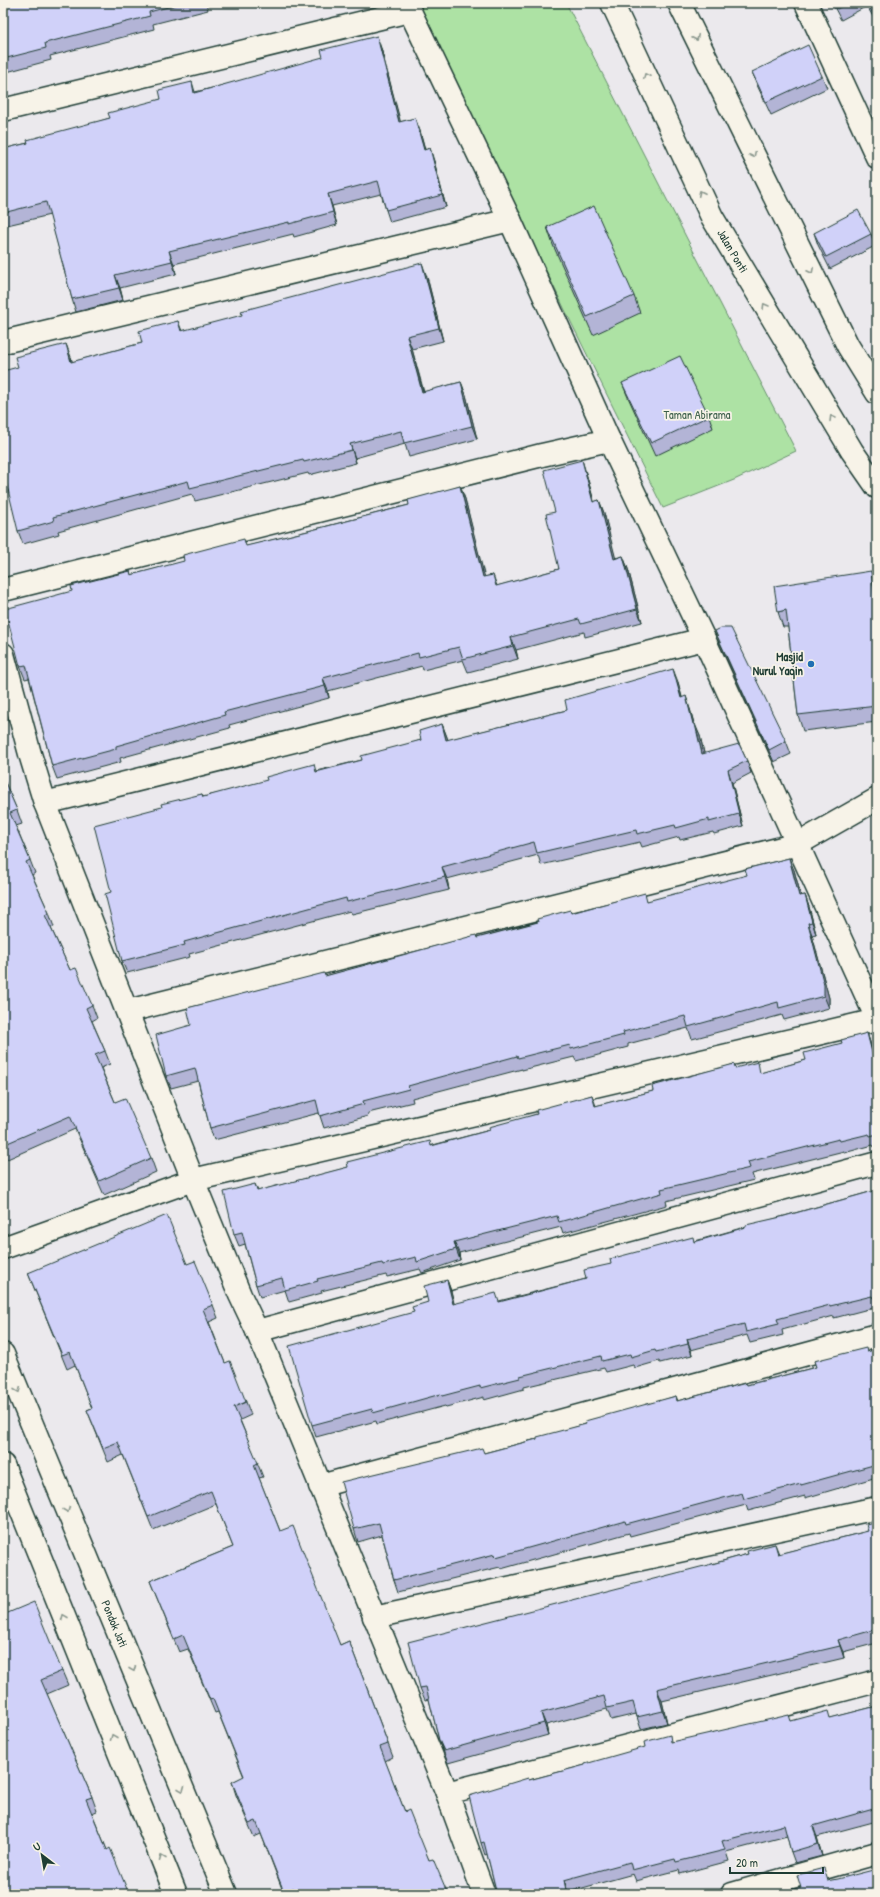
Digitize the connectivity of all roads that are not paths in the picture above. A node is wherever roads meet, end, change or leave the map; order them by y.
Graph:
1 (612, 3) edge
2 (679, 3) edge
3 (806, 3) edge
4 (407, 7) edge
5 (3, 110) edge
6 (877, 157) edge
7 (510, 220) junction
8 (3, 342) edge
9 (877, 393) edge
10 (609, 440) junction
11 (877, 487) edge
12 (3, 590) edge
13 (704, 639) junction
14 (3, 654) edge
15 (877, 799) edge
16 (45, 803) junction
17 (798, 844) junction
18 (128, 1011) junction
19 (877, 1019) edge
20 (877, 1163) edge
21 (193, 1180) junction
22 (3, 1248) edge
23 (257, 1331) junction
24 (877, 1335) edge
25 (3, 1354) edge
26 (3, 1466) edge
27 (320, 1486) junction
28 (877, 1508) edge
29 (374, 1618) junction
30 (877, 1681) edge
31 (447, 1793) junction
32 (877, 1853) edge
33 (176, 1894) edge
34 (226, 1894) edge
35 (484, 1894) edge
36 (732, 1894) edge

11 -> 1 street, Jalan Ponti
2 -> 9 street
3 - 6 street
4 - 5 street
4 - 7 street
7 - 8 street
7 - 10 street
10 - 12 street
10 - 13 street
13 - 16 street
13 - 17 street
14 - 16 street
15 - 17 street
16 - 18 street
17 - 18 street
17 - 19 street
18 - 21 street
19 - 21 street
20 - 23 street
21 - 22 street
21 - 23 street
23 - 27 street
24 - 27 street
25 -> 34 street, Pondok Jati
33 -> 26 street
27 - 29 street
28 - 29 street
29 - 31 street
30 - 31 street
31 - 35 street
32 - 36 street

